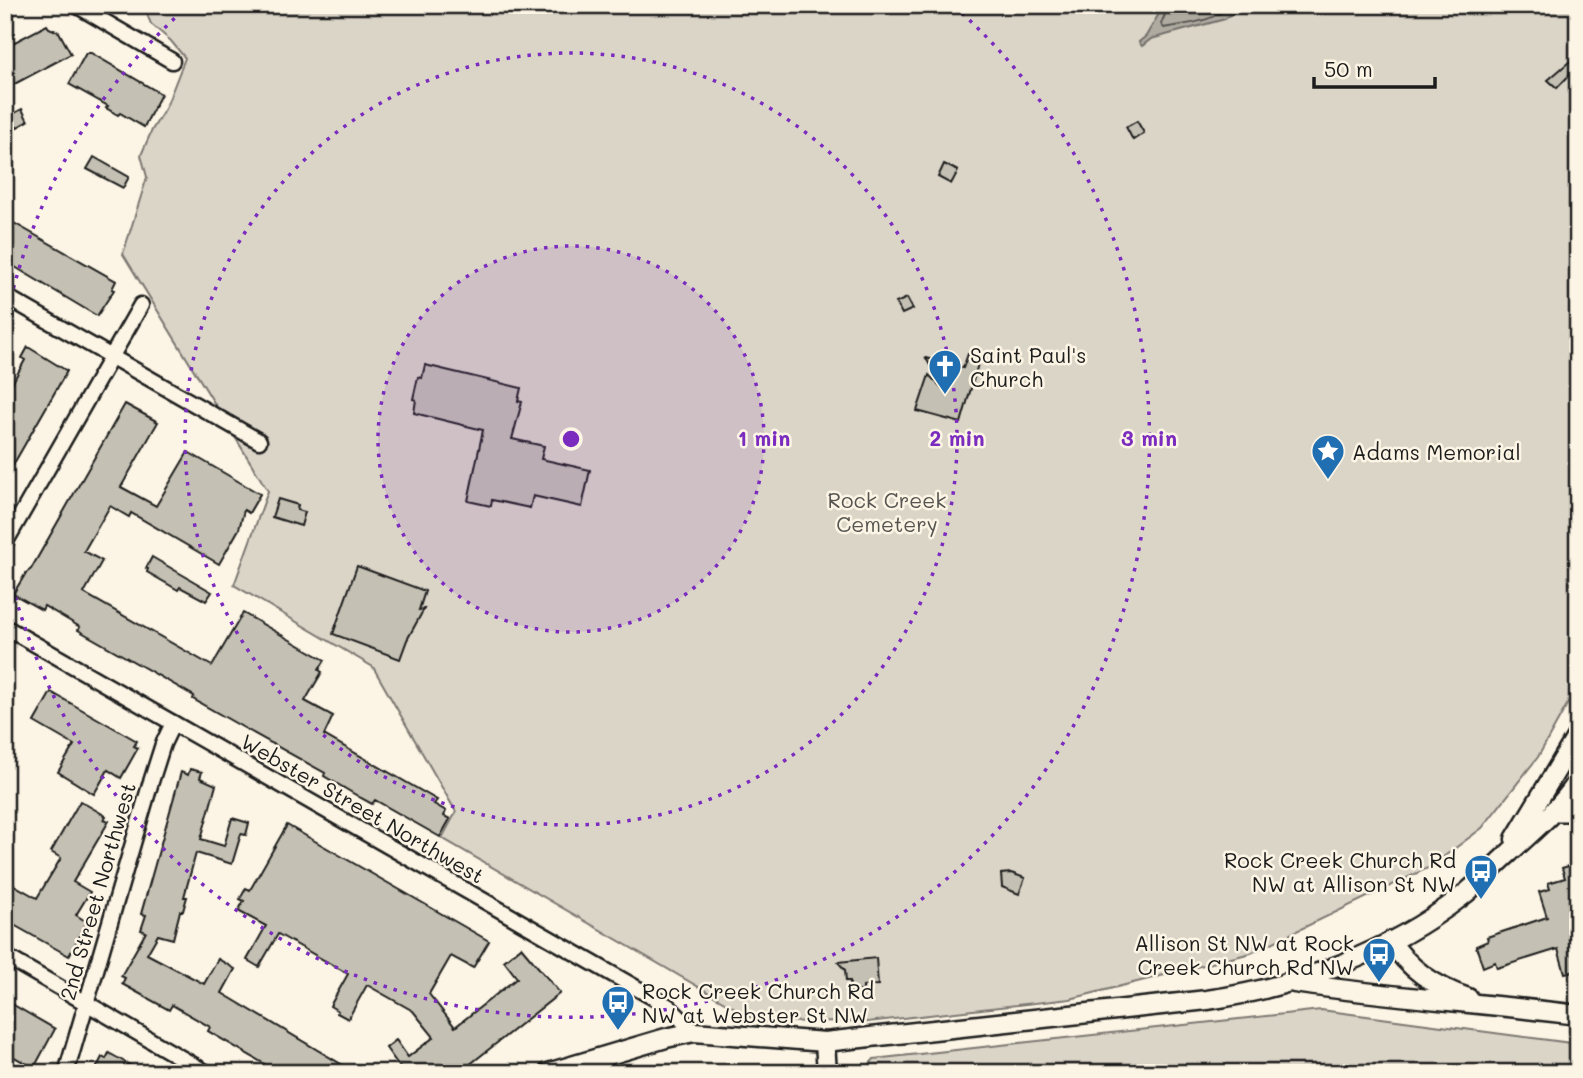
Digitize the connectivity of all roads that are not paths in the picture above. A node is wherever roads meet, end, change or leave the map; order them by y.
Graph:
1 (76, 5) edge
2 (172, 61) dead end
3 (5, 296) edge
4 (141, 305) dead end
5 (112, 358) junction
6 (254, 438) dead end
7 (5, 543) edge
8 (5, 627) edge
9 (173, 723) junction
10 (1578, 734) edge
11 (1578, 781) edge
12 (1556, 810) junction
13 (1578, 813) edge
14 (1498, 863) junction
15 (1391, 941) junction
16 (5, 956) edge
17 (1287, 982) junction
18 (86, 1003) junction
19 (1485, 1004) junction
20 (1578, 1015) edge
21 (694, 1032) junction
22 (825, 1042) junction
23 (65, 1073) edge
24 (206, 1073) edge
25 (548, 1073) edge
26 (827, 1073) edge

1 - 2 street
3 - 5 street
4 - 5 street
5 - 6 street
5 - 7 street
8 - 9 street, Webster Street Northwest
9 - 18 street, 2nd Street Northwest
9 - 21 street, Webster Street Northwest
10 - 14 street
11 - 12 street
12 - 13 main road
12 - 14 street
14 - 15 street
15 - 17 street
15 - 19 street
16 - 18 street
17 - 19 street
17 - 22 street
18 - 23 street, 2nd Street Northwest
18 - 24 street
19 - 20 street
21 - 22 street
21 - 25 street
22 - 26 street

